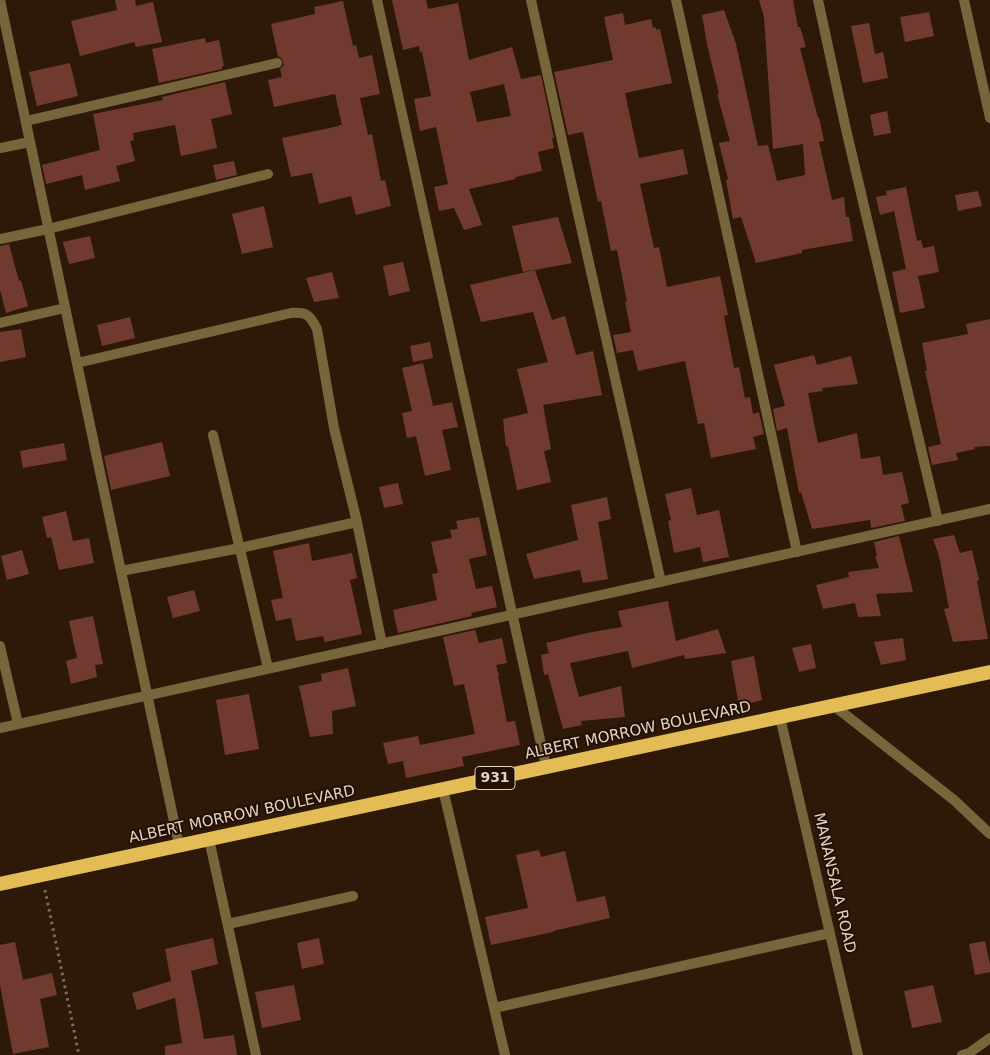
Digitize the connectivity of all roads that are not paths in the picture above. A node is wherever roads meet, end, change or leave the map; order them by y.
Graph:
1 (0, 0) edge
2 (377, 0) edge
3 (531, 0) edge
4 (676, 0) edge
5 (818, 0) edge
6 (964, 0) edge
7 (3, 24) edge
8 (277, 63) dead end
9 (990, 118) edge
10 (26, 121) junction
11 (30, 142) junction
12 (0, 148) edge
13 (268, 174) dead end
14 (48, 228) junction
15 (0, 239) edge
16 (65, 308) junction
17 (0, 323) edge
18 (77, 363) junction
19 (213, 435) dead end
20 (990, 509) edge
21 (938, 521) junction
22 (356, 522) junction
23 (240, 548) junction
24 (797, 552) junction
25 (121, 571) junction
26 (661, 582) junction
27 (512, 615) junction
28 (382, 644) junction
29 (0, 646) edge
30 (268, 668) junction
31 (990, 672) edge
32 (148, 694) junction
33 (833, 705) junction
34 (780, 717) junction
35 (18, 724) junction
36 (0, 728) edge
37 (546, 767) junction
38 (443, 789) junction
39 (990, 834) edge
40 (209, 839) junction
41 (180, 845) junction
42 (0, 884) edge
43 (353, 896) dead end
44 (228, 924) junction
45 (830, 934) junction
46 (494, 1008) junction
47 (990, 1038) edge
48 (256, 1055) edge
49 (505, 1055) edge
50 (858, 1055) edge
51 (962, 1055) edge

1 - 7 street
2 - 27 street
3 - 26 street
4 - 24 street
5 - 21 street
6 - 9 street
7 - 10 street
8 - 10 street
10 - 11 street
11 - 12 street
11 - 14 street
13 - 14 street
14 - 15 street
14 - 16 street
16 - 17 street
16 - 18 street
18 - 22 street
18 - 25 street
19 - 23 street
20 - 21 street
21 - 24 street
22 - 23 street
22 - 28 street
23 - 25 street
23 - 30 street
24 - 26 street
25 - 32 street
26 - 27 street
27 - 28 street
27 - 37 street
28 - 30 street
29 - 35 street
30 - 32 street
31 - 33 highway, ALBERT MORROW BOULEVARD / 931
32 - 35 street
32 - 41 street
33 - 34 highway, ALBERT MORROW BOULEVARD / 931
33 - 39 street
34 - 37 highway, ALBERT MORROW BOULEVARD / 931
34 - 45 street, MANANSALA ROAD
35 - 36 street
37 - 38 highway, ALBERT MORROW BOULEVARD / 931
38 - 40 highway, ALBERT MORROW BOULEVARD / 931
38 - 46 street
40 - 41 highway, ALBERT MORROW BOULEVARD / 931
40 - 44 street
41 - 42 highway, ALBERT MORROW BOULEVARD / 931
43 - 44 street
44 - 48 street
45 - 46 street
45 - 50 street, MANANSALA ROAD
46 - 49 street
47 - 51 street

